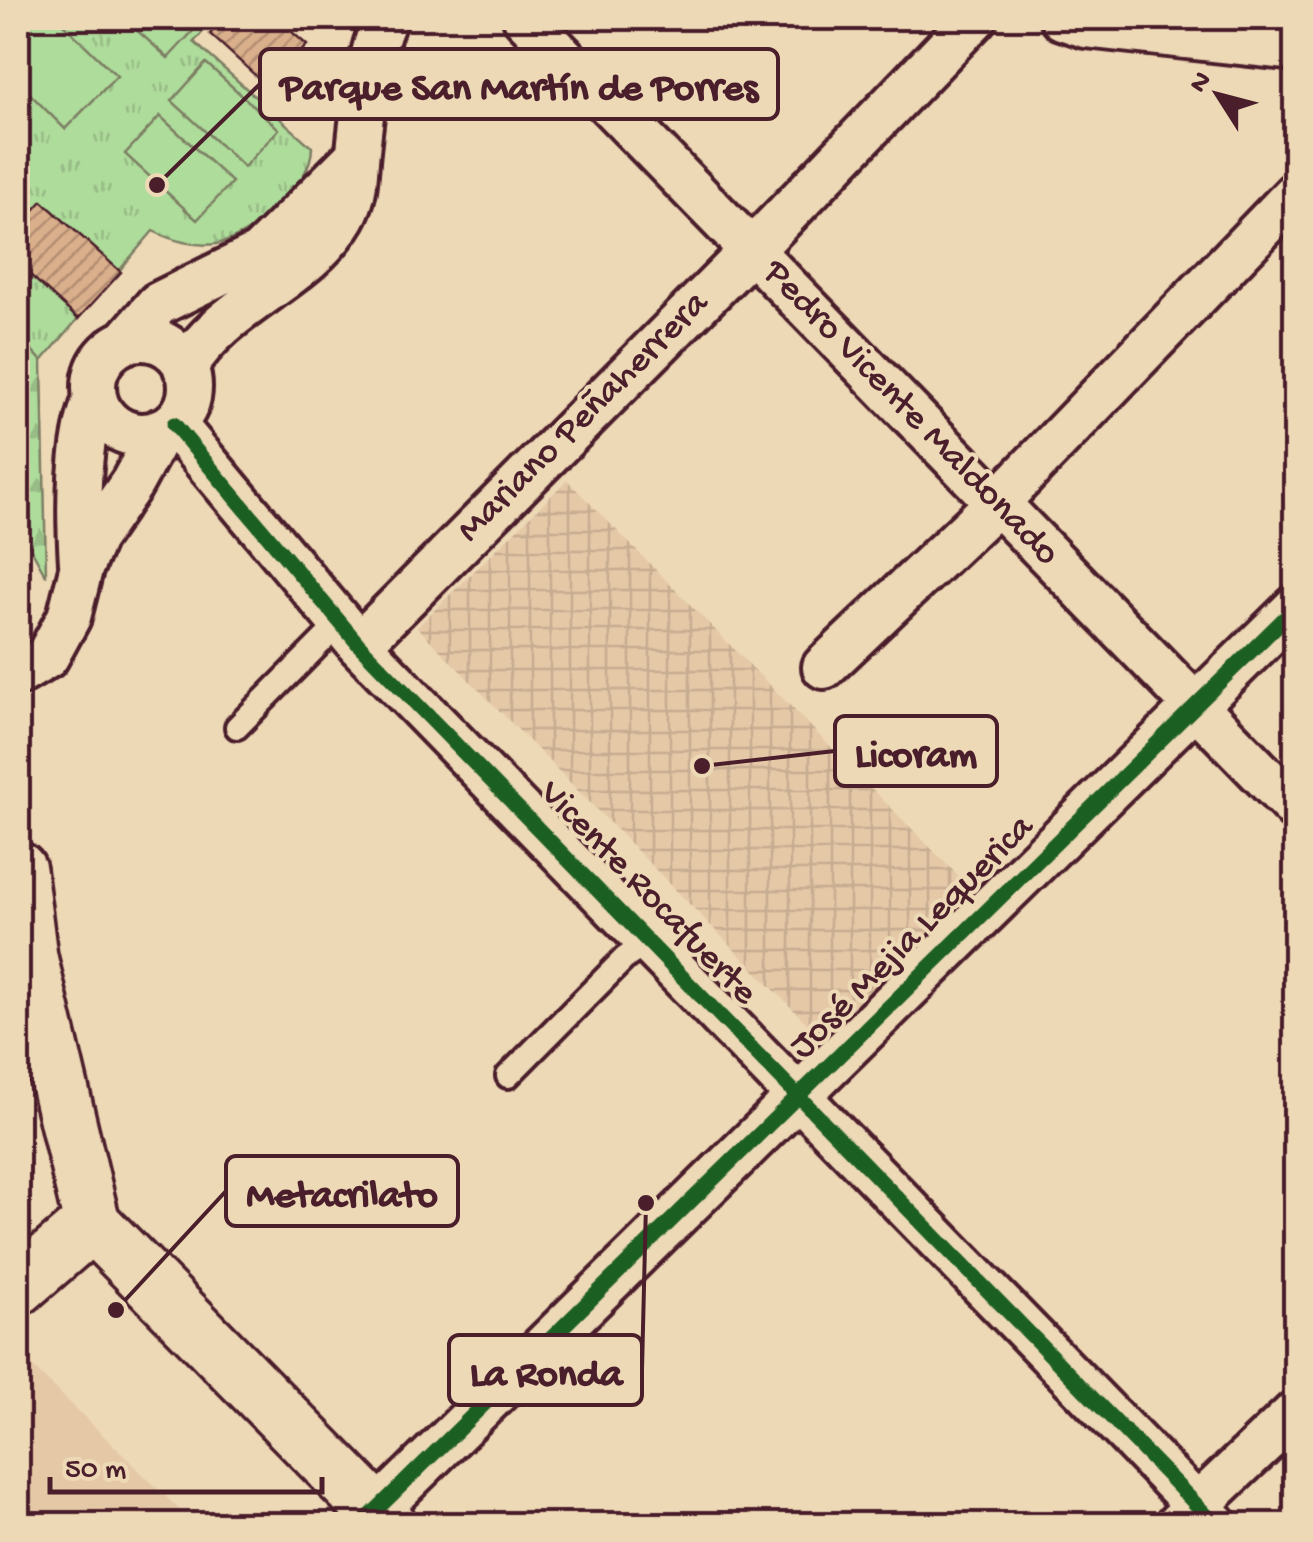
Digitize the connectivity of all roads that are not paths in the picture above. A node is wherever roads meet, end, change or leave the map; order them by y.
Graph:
1 (385, 18) edge
2 (524, 18) edge
3 (974, 18) edge
4 (1062, 18) edge
5 (1296, 49) edge
6 (357, 156) junction
7 (1296, 193) edge
8 (751, 251) junction
9 (126, 342) junction
10 (185, 368) junction
11 (95, 398) junction
12 (168, 427) junction
13 (997, 503) junction
14 (81, 569) junction
15 (1296, 607) edge
16 (350, 634) junction
17 (824, 667) dead end
18 (18, 674) edge
19 (1195, 706) junction
20 (238, 727) dead end
21 (1296, 809) edge
22 (18, 870) edge
23 (648, 942) junction
24 (508, 1076) dead end
25 (798, 1096) junction
26 (92, 1223) junction
27 (18, 1288) edge
28 (1296, 1412) edge
29 (1197, 1518) edge
30 (375, 1520) edge

1 - 6 street
2 - 8 street, Pedro Vicente Maldonado
3 - 8 street, Mariano Peñaherrera
4 - 5 street
6 - 9 street
6 - 10 street
7 - 13 street
8 - 13 street, Pedro Vicente Maldonado
8 - 16 street, Mariano Peñaherrera
9 - 10 street
9 - 11 street
10 - 12 street
11 - 12 street
11 - 14 street
12 - 14 street
12 - 16 street, Vicente Rocafuerte
13 - 17 street
13 - 19 street, Pedro Vicente Maldonado
14 - 18 street
15 - 19 street, José Mejia Lequerica
16 - 20 lane
16 - 23 street, Vicente Rocafuerte
19 - 21 street, Pedro Vicente Maldonado
19 - 25 street, José Mejia Lequerica
22 - 26 street
23 - 24 lane
23 - 25 street, Vicente Rocafuerte
25 - 29 street, Vicente Rocafuerte
25 - 30 street, José Mejia Lequerica
26 - 27 street
26 - 30 street
28 - 29 street

